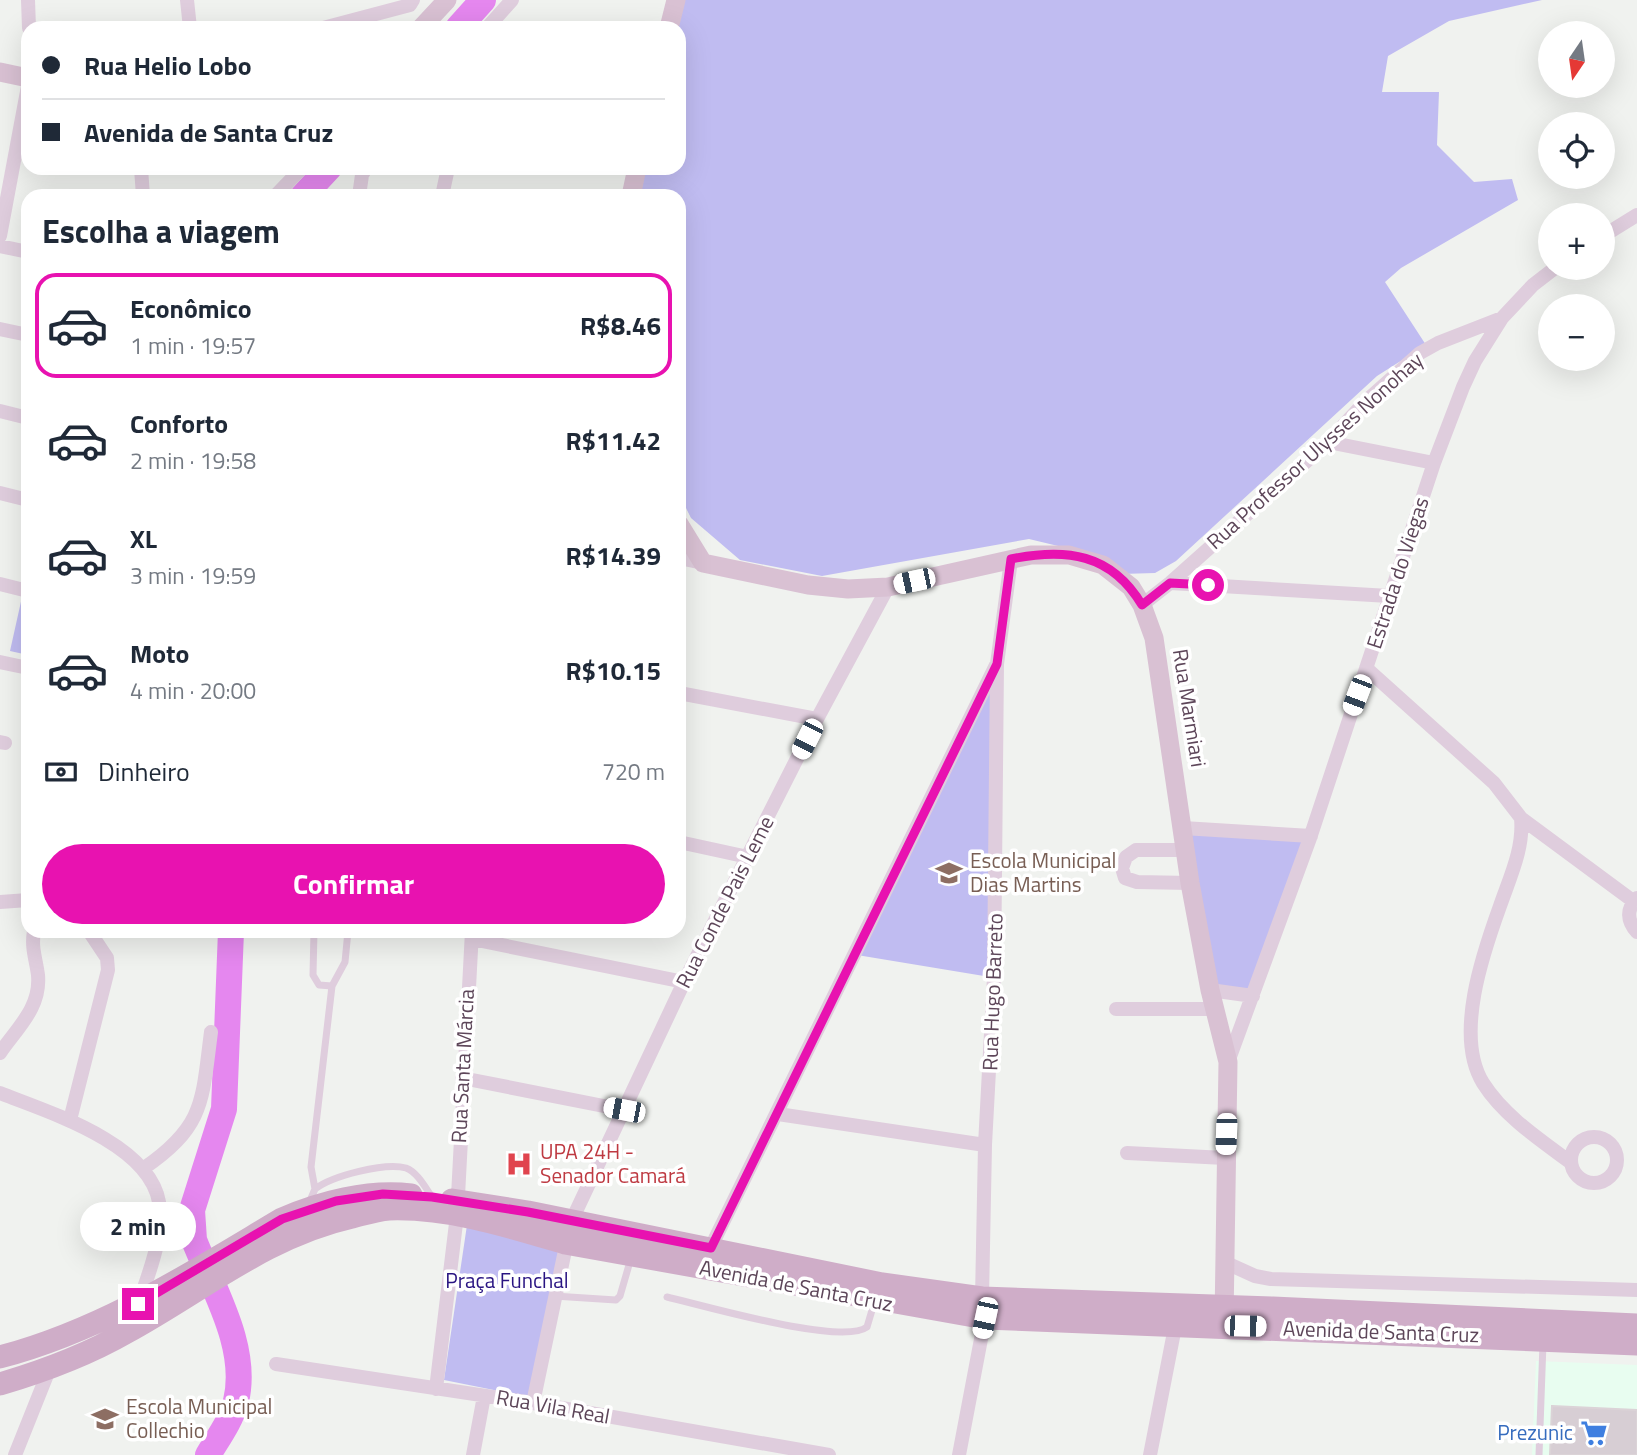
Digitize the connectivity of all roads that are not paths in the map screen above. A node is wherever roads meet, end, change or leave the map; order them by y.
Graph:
1 (29, 0) edge
2 (187, 0) edge
3 (447, 0) edge
4 (512, 0) edge
5 (676, 0) edge
6 (411, 3) edge
7 (29, 21) edge
8 (189, 21) edge
9 (348, 21) edge
10 (417, 21) edge
11 (426, 21) edge
12 (493, 21) edge
13 (671, 21) edge
14 (0, 72) edge
15 (21, 76) edge
16 (21, 124) edge
17 (295, 175) edge
18 (282, 189) edge
19 (1637, 215) edge
20 (1615, 229) edge
21 (0, 236) edge
22 (0, 246) edge
23 (21, 250) edge
24 (1539, 280) edge
25 (1502, 318) junction
26 (0, 329) edge
27 (21, 334) edge
28 (0, 411) edge
29 (21, 416) edge
30 (1328, 442) junction
31 (1434, 463) junction
32 (0, 493) edge
33 (21, 498) edge
34 (686, 535) edge
35 (686, 559) edge
36 (1011, 559) junction
37 (703, 563) junction
38 (1170, 583) junction
39 (0, 584) edge
40 (888, 586) junction
41 (21, 589) edge
42 (1389, 596) junction
43 (1142, 605) junction
44 (0, 662) edge
45 (997, 664) junction
46 (21, 666) edge
47 (1366, 668) junction
48 (686, 694) edge
49 (817, 719) junction
50 (1521, 818) junction
51 (1184, 828) junction
52 (1311, 836) junction
53 (686, 844) edge
54 (1186, 850) junction
55 (748, 857) junction
56 (1190, 883) junction
57 (21, 900) edge
58 (1635, 900) edge
59 (0, 902) edge
60 (1637, 932) edge
61 (33, 938) edge
62 (94, 938) edge
63 (314, 938) edge
64 (347, 938) edge
65 (472, 938) edge
66 (486, 938) edge
67 (684, 982) junction
68 (331, 986) junction
69 (1253, 996) junction
70 (1212, 1000) junction
71 (1116, 1009) dead end
72 (211, 1032) dead end
73 (0, 1053) edge
74 (1228, 1062) junction
75 (462, 1077) junction
76 (0, 1093) edge
77 (624, 1110) junction
78 (778, 1114) junction
79 (69, 1120) junction
80 (985, 1145) junction
81 (1127, 1153) dead end
82 (1225, 1158) junction
83 (1570, 1162) dead end
84 (144, 1168) junction
85 (310, 1199) junction
86 (457, 1208) junction
87 (568, 1233) junction
88 (631, 1255) junction
89 (706, 1258) junction
90 (226, 1262) junction
91 (1224, 1262) junction
92 (190, 1282) junction
93 (1637, 1290) edge
94 (554, 1296) junction
95 (667, 1297) dead end
96 (875, 1300) junction
97 (138, 1304) junction
98 (983, 1308) junction
99 (1225, 1317) junction
100 (1637, 1325) edge
101 (1175, 1327) junction
102 (1543, 1339) junction
103 (1637, 1344) edge
104 (0, 1357) edge
105 (276, 1364) dead end
106 (49, 1370) junction
107 (0, 1384) edge
108 (436, 1389) junction
109 (484, 1395) junction
110 (533, 1403) junction
111 (810, 1453) edge
112 (15, 1455) edge
113 (473, 1455) edge
114 (829, 1455) edge
115 (959, 1455) edge
116 (1150, 1455) edge
117 (1539, 1455) edge

1 - 7 street
2 - 8 street
3 - 11 street
4 - 12 street
5 - 13 street
6 - 9 street
6 - 10 street
14 - 15 street
16 - 21 street
17 - 18 street
19 - 20 street
22 - 23 street
24 - 25 street, Estrada do Viegas
25 - 30 street, Rua Professor Ulysses Nonohay
25 - 31 street, Estrada do Viegas
26 - 27 street
28 - 29 street
30 - 31 street
30 - 38 street, Rua Professor Ulysses Nonohay
31 - 42 street, Estrada do Viegas
32 - 33 street
34 - 37 street
35 - 37 street
36 - 40 street, Rua Marmiari
36 - 43 street, Rua Marmiari
36 - 45 street, Rua Hugo Barreto
37 - 40 street, Rua Marmiari
38 - 42 street
38 - 43 street, Rua Professor Ulysses Nonohay
39 - 41 street
40 - 49 street, Rua Conde Pais Leme
42 - 47 street, Estrada do Viegas
43 - 51 street, Rua Marmiari
44 - 46 street
45 - 78 street
45 - 80 street, Rua Hugo Barreto
47 - 50 street
47 - 52 street, Estrada do Viegas
48 - 49 street
49 - 55 street, Rua Conde Pais Leme
50 - 58 street
50 - 83 street
51 - 52 street
51 - 54 street, Rua Marmiari
52 - 69 street, Estrada do Viegas
53 - 55 street
54 - 56 street, Rua Marmiari
54 - 56 street
55 - 67 street, Rua Conde Pais Leme
56 - 70 street, Rua Marmiari
57 - 59 street
58 - 60 street
61 - 73 street
62 - 79 street
63 - 68 lane
64 - 68 lane
65 - 75 street, Rua Santa Márcia
66 - 67 street
67 - 77 street, Rua Conde Pais Leme
68 - 85 lane
69 - 70 street
69 - 74 street, Estrada do Viegas
70 - 71 street
70 - 74 street, Rua Marmiari
72 - 84 street
74 - 82 street, Rua Marmiari
75 - 77 street
75 - 86 street, Rua Santa Márcia
76 - 79 street
77 - 87 street, Rua Conde Pais Leme
78 - 80 street
78 - 89 street
79 - 84 street
80 - 98 street, Rua Hugo Barreto
81 - 82 street
82 - 91 street, Rua Marmiari
84 - 97 street
85 - 86 main road, Avenida de Santa Cruz
85 - 90 main road, Avenida de Santa Cruz
86 - 87 main road, Avenida de Santa Cruz
86 - 90 main road, Avenida de Santa Cruz
86 - 108 street
87 - 88 main road, Avenida de Santa Cruz
87 - 89 main road, Avenida de Santa Cruz
87 - 94 street
88 - 89 main road, Avenida de Santa Cruz
88 - 94 lane
89 - 96 main road, Avenida de Santa Cruz
89 - 98 main road, Avenida de Santa Cruz
90 - 92 main road, Avenida de Santa Cruz
91 - 93 street
91 - 99 street, Rua Marmiari
92 - 97 main road, Avenida de Santa Cruz
92 - 106 main road, Avenida de Santa Cruz
94 - 110 street
95 - 96 lane
96 - 98 main road, Avenida de Santa Cruz
97 - 104 main road, Avenida de Santa Cruz
98 - 99 main road, Avenida de Santa Cruz
98 - 101 main road, Avenida de Santa Cruz
98 - 115 street, Rua Hugo Barreto
99 - 100 main road, Avenida de Santa Cruz
99 - 101 main road, Avenida de Santa Cruz
99 - 102 main road, Avenida de Santa Cruz
101 - 116 street
102 - 103 main road, Avenida de Santa Cruz
102 - 117 lane
105 - 108 street, Rua Vila Real
106 - 107 main road, Avenida de Santa Cruz
106 - 112 street
108 - 109 street, Rua Vila Real
109 - 110 street, Rua Vila Real
109 - 113 street
110 - 111 street, Rua Vila Real
111 - 114 street, Rua Vila Real

